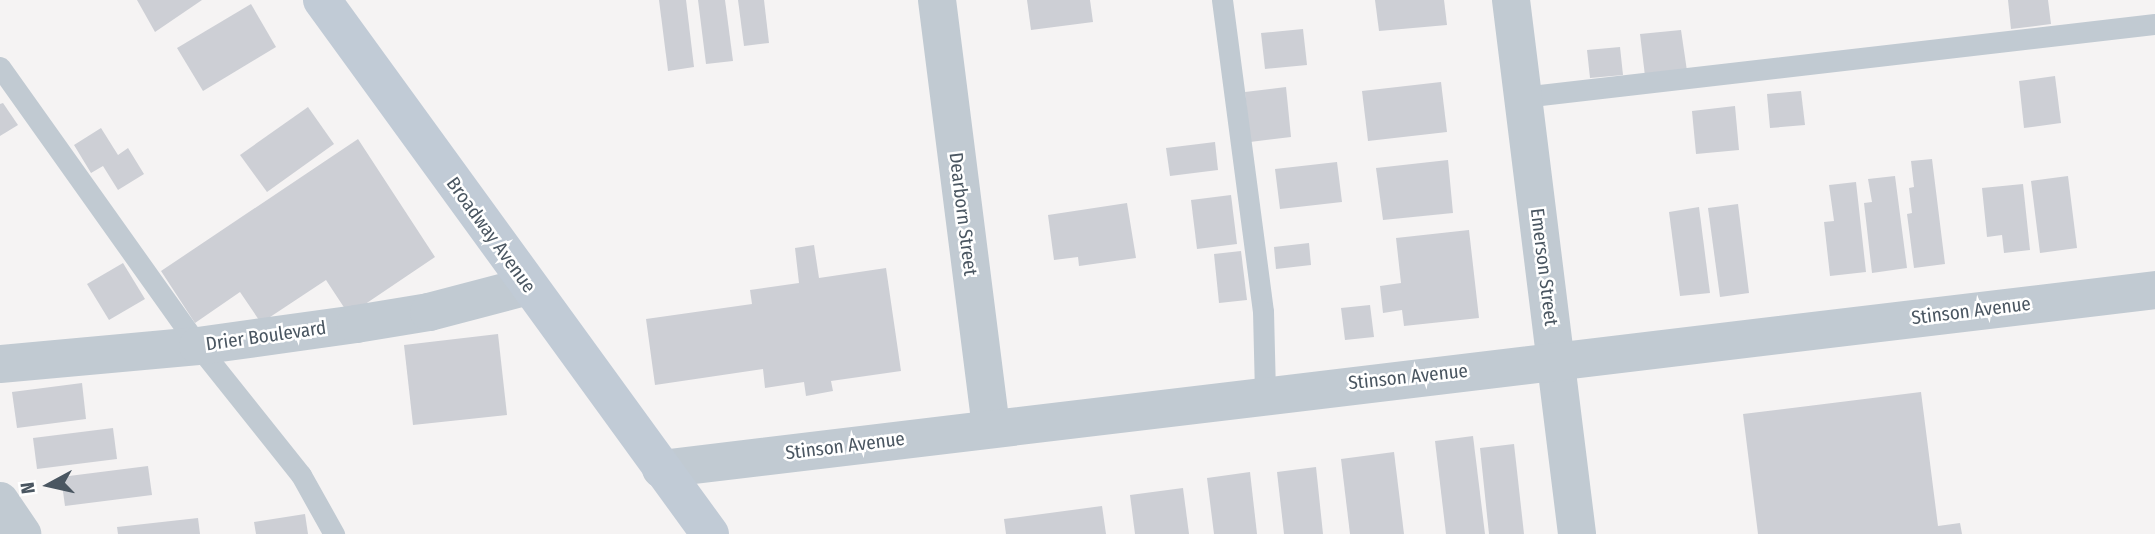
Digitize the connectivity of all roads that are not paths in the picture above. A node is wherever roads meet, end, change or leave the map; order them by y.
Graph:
1 (322, 0) edge
2 (937, 0) edge
3 (1222, 0) edge
4 (1511, 0) edge
5 (2155, 24) edge
6 (0, 67) edge
7 (1523, 97) junction
8 (528, 286) junction
9 (2155, 290) edge
10 (198, 345) junction
11 (1556, 361) junction
12 (0, 364) edge
13 (1265, 394) junction
14 (991, 429) junction
15 (661, 469) junction
16 (0, 501) edge
17 (22, 534) edge
18 (334, 534) edge
19 (710, 534) edge
20 (1577, 534) edge

1 - 8 main road, Broadway Avenue
2 - 14 street, Dearborn Street
3 - 13 lane
4 - 7 street, Emerson Street
5 - 7 lane
6 - 10 lane
7 - 11 street, Emerson Street
8 - 10 street, Drier Boulevard
8 - 15 main road, Broadway Avenue
9 - 11 street, Stinson Avenue
10 - 12 street, Drier Boulevard
10 - 18 lane
11 - 13 street, Stinson Avenue
11 - 20 street, Emerson Street
13 - 14 street, Stinson Avenue
14 - 15 street, Stinson Avenue
15 - 19 main road, Broadway Avenue
16 - 17 street

